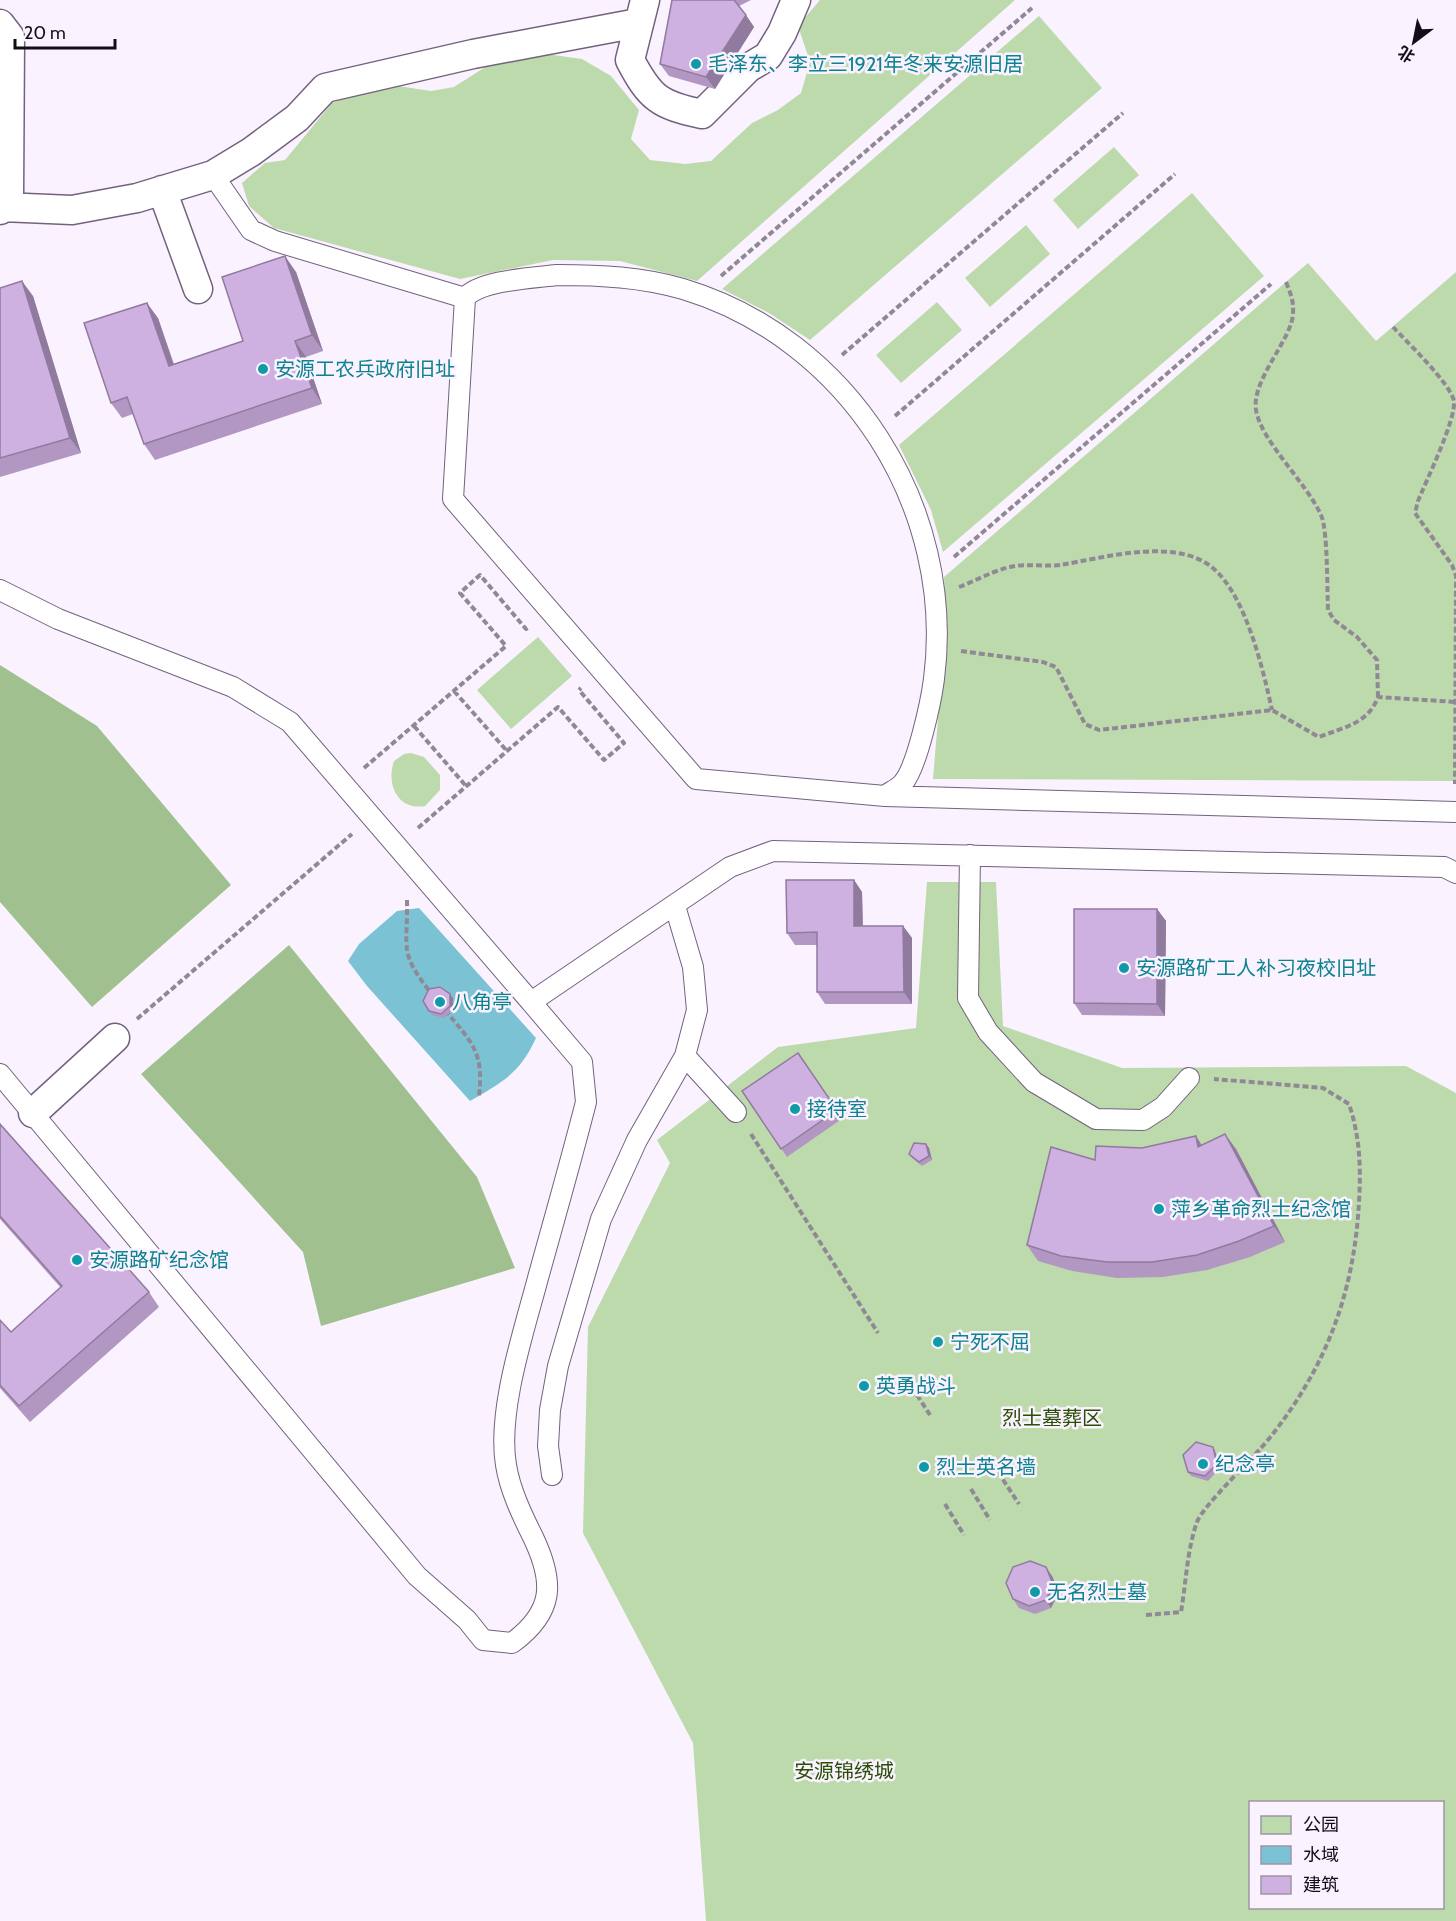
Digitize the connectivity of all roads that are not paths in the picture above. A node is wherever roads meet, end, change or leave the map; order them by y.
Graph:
1 (796, 0) edge
2 (641, 11) edge
3 (0, 24) edge
4 (213, 175) junction
5 (162, 190) junction
6 (1, 208) edge
7 (198, 289) dead end
8 (465, 298) junction
9 (0, 590) edge
10 (885, 796) junction
11 (1455, 812) edge
12 (970, 855) junction
13 (1456, 873) edge
14 (675, 906) junction
15 (531, 1002) junction
16 (115, 1038) road end
17 (686, 1056) junction
18 (0, 1074) edge
19 (1189, 1078) road end
20 (736, 1112) road end
21 (33, 1113) junction
22 (552, 1475) dead end

1 - 2 street
2 - 4 street
3 - 6 street
4 - 5 street
4 - 8 lane
5 - 6 street
5 - 7 street
8 - 10 lane
8 - 10 lane
9 - 15 lane
10 - 11 lane
12 - 13 lane
12 - 14 lane
12 - 19 lane
14 - 15 lane
14 - 17 lane
15 - 21 lane
16 - 21 street
17 - 20 lane
17 - 22 lane
18 - 21 lane

